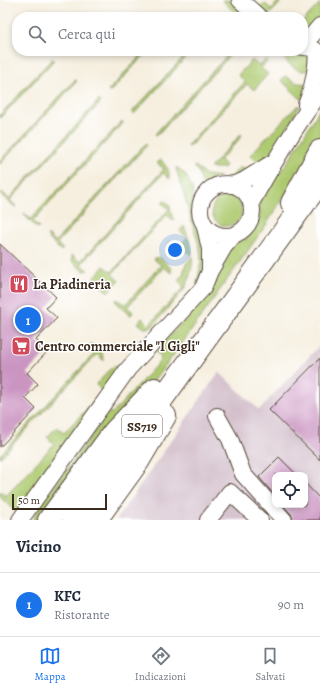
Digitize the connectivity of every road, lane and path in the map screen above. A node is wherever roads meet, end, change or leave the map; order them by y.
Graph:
1 (240, 0) edge
2 (253, 12) edge
3 (320, 26) edge
4 (308, 40) edge
5 (308, 47) edge
6 (320, 93) edge
7 (297, 124) junction
8 (320, 151) edge
9 (274, 162) junction
10 (320, 182) edge
11 (232, 185) junction
12 (320, 202) edge
13 (251, 203) junction
14 (205, 227) junction
15 (234, 235) junction
16 (258, 268) junction
17 (210, 271) junction
18 (211, 332) junction
19 (217, 416) dead end
20 (20, 520) edge
21 (49, 520) edge
22 (74, 520) edge
23 (96, 520) edge
24 (208, 520) edge
25 (260, 520) edge
26 (284, 520) edge

1 - 2 street
3 - 4 street
5 - 7 street
6 - 7 street
7 - 9 street
8 - 16 highway
9 - 11 street
9 - 13 street
10 - 16 highway, SS719
11 - 13 street
11 - 14 street
12 - 16 highway
13 - 15 street
14 - 15 street
14 - 17 street
15 - 17 street
16 - 18 highway, SS719
17 - 20 street
18 - 21 highway
18 - 22 highway, SS719
18 - 23 highway
19 - 26 street
24 - 25 street

